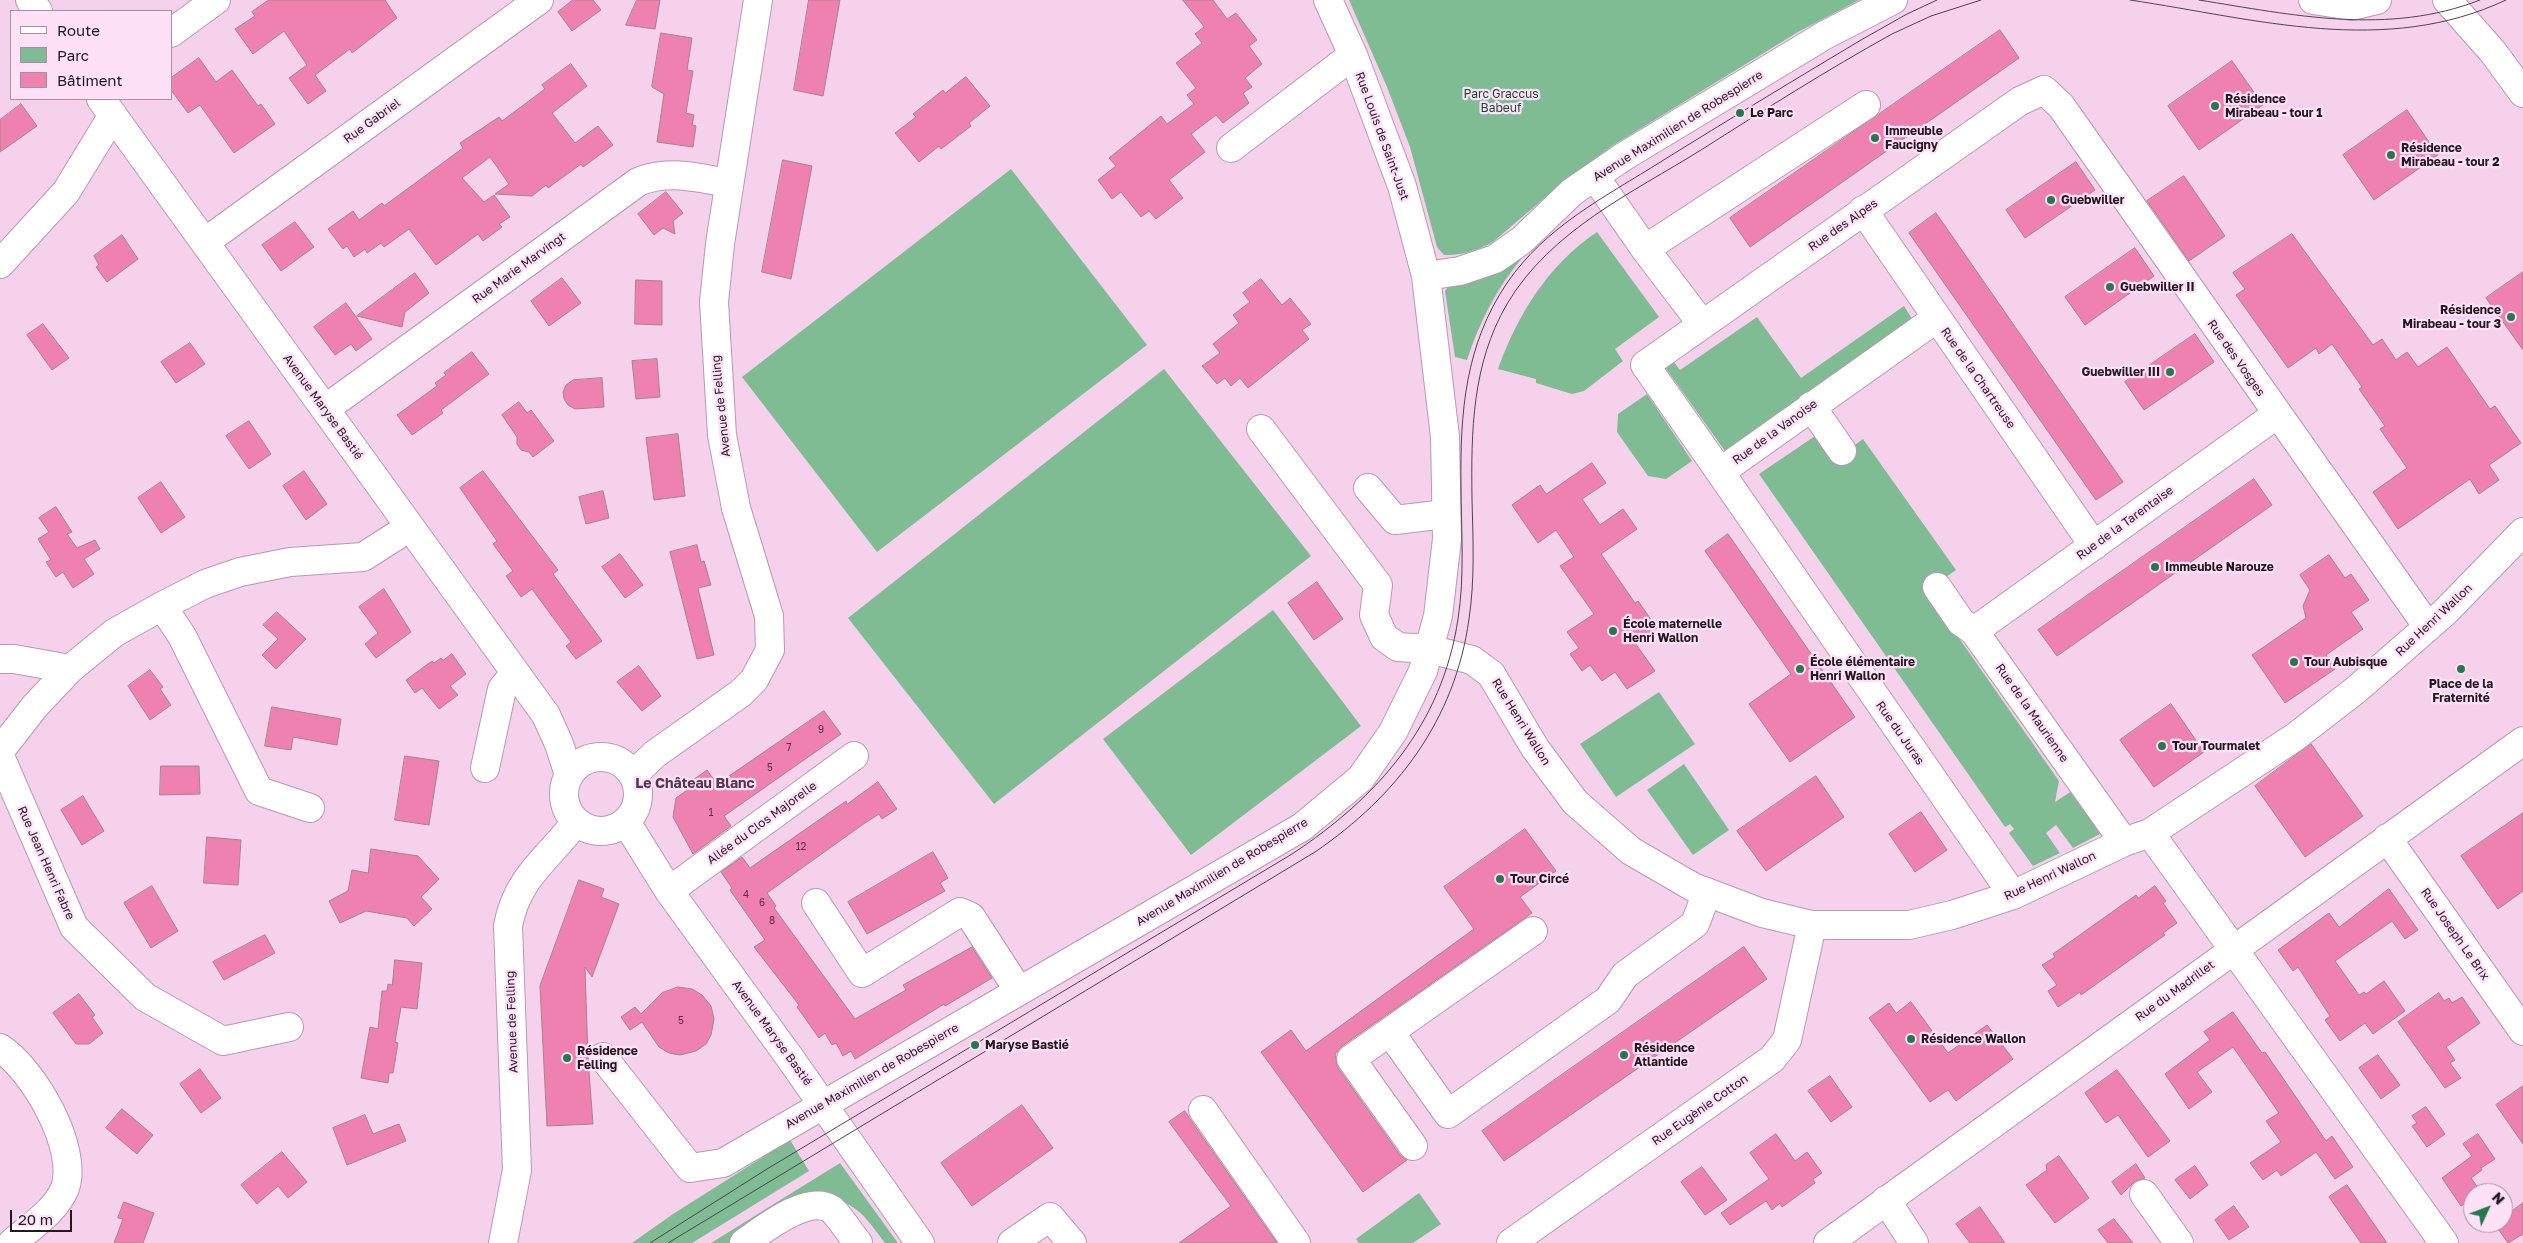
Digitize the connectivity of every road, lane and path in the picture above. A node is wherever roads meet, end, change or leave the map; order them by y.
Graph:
1 (216, 0) edge
2 (539, 0) edge
3 (758, 0) edge
4 (1328, 0) edge
5 (1893, 0) edge
6 (2313, 0) edge
7 (2377, 0) edge
8 (2447, 0) edge
9 (172, 31) edge
10 (1353, 55) junction
11 (2044, 90) joint
12 (2523, 93) edge
13 (1866, 105) dead end
14 (107, 107) edge
15 (1230, 148) dead end
16 (1595, 177) junction
17 (729, 183) junction
18 (1863, 210) junction
19 (205, 242) junction
20 (1645, 249) junction
21 (0, 264) edge
22 (1426, 276) junction
23 (1937, 318) junction
24 (1702, 324) junction
25 (1645, 365) joint
26 (1811, 406) junction
27 (325, 409) junction
28 (2276, 415) junction
29 (1262, 429) dead end
30 (1842, 451) dead end
31 (1720, 472) junction
32 (1368, 488) dead end
33 (1446, 514) junction
34 (410, 527) junction
35 (2523, 532) edge
36 (2094, 546) junction
37 (1937, 587) dead end
38 (162, 606) junction
39 (2428, 627) junction
40 (1974, 632) junction
41 (1429, 649) junction
42 (0, 658) edge
43 (70, 668) junction
44 (515, 673) junction
45 (546, 716) junction
46 (2523, 741) edge
47 (0, 751) edge
48 (0, 756) edge
49 (854, 756) dead end
50 (598, 757) junction
51 (485, 768) dead end
52 (569, 775) junction
53 (633, 775) junction
54 (310, 808) dead end
55 (576, 822) junction
56 (626, 822) junction
57 (2150, 833) junction
58 (2387, 838) junction
59 (2124, 842) junction
60 (669, 891) junction
61 (1707, 892) junction
62 (2014, 895) junction
63 (816, 903) dead end
64 (1812, 925) junction
65 (1533, 931) dead end
66 (2233, 949) junction
67 (1019, 991) junction
68 (289, 1027) dead end
69 (2523, 1031) edge
70 (1390, 1032) junction
71 (0, 1048) edge
72 (603, 1057) dead end
73 (822, 1104) junction
74 (1203, 1110) dead end
75 (1413, 1146) dead end
76 (2144, 1194) dead end
77 (1886, 1200) junction
78 (12, 1243) edge
79 (503, 1243) edge
80 (744, 1243) edge
81 (858, 1243) edge
82 (920, 1243) edge
83 (1012, 1243) edge
84 (1072, 1243) edge
85 (1296, 1243) edge
86 (1511, 1243) edge
87 (1828, 1243) edge
88 (1914, 1243) edge
89 (2179, 1243) edge
90 (2444, 1243) edge

1 - 9 street
2 - 19 street, Rue Gabriel
3 - 17 street, Avenue de Felling
4 - 10 street, Rue Louis de Saint-Just
5 - 16 street, Avenue Maximilien de Robespierre
6 - 7 street
8 - 12 street
10 - 15 street
10 - 22 street, Rue Louis de Saint-Just
11 - 18 street, Rue des Alpes
11 - 28 street, Rue des Vosges
13 - 20 street
14 - 19 street, Avenue Maryse Bastié
14 - 21 street
16 - 20 street
16 - 22 street, Avenue Maximilien de Robespierre
17 - 27 street, Rue Marie Marvingt
17 - 53 street, Avenue de Felling
18 - 23 street, Rue de la Chartreuse
18 - 24 street, Rue des Alpes
19 - 27 street, Avenue Maryse Bastié
20 - 24 street
22 - 33 street, Avenue Maximilien de Robespierre
23 - 26 street, Rue de la Vanoise
23 - 36 street, Rue de la Chartreuse
24 - 25 street, Rue des Alpes
25 - 31 street, Rue de la Vanoise
26 - 30 street
26 - 31 street, Rue de la Vanoise
27 - 34 street, Avenue Maryse Bastié
28 - 36 street, Rue de la Tarentaise
28 - 39 street, Rue des Vosges
29 - 41 street, Rue Henri Wallon
31 - 62 street, Rue du Juras
32 - 33 street
33 - 41 street, Avenue Maximilien de Robespierre
34 - 38 street
34 - 44 street, Avenue Maryse Bastié
35 - 39 street, Rue Henri Wallon
36 - 40 street, Rue de la Tarentaise
37 - 40 street, Rue de la Maurienne
38 - 43 street
38 - 54 street
39 - 57 street, Rue Henri Wallon
40 - 59 street, Rue de la Maurienne
41 - 61 street, Rue Henri Wallon
41 - 67 street, Avenue Maximilien de Robespierre
42 - 43 street
43 - 47 street
44 - 45 street, Avenue Maryse Bastié
44 - 51 street
45 - 50 street, Avenue Maryse Bastié
45 - 52 street, Avenue Maryse Bastié
46 - 58 street, Rue du Madrillet
48 - 68 street, Rue Jean Henri Fabre
49 - 60 street, Allée du Clos Majorelle
50 - 52 street
50 - 53 street
52 - 55 street
53 - 56 street
55 - 56 street
55 - 79 street, Avenue de Felling
56 - 60 street, Avenue Maryse Bastié
57 - 59 street, Rue Henri Wallon
57 - 66 street
58 - 66 street, Rue du Madrillet
58 - 69 street, Rue Joseph Le Brix
59 - 62 street, Rue Henri Wallon
60 - 73 street, Avenue Maryse Bastié
61 - 64 street, Rue Henri Wallon
61 - 70 street
62 - 64 street, Rue Henri Wallon
63 - 67 street
64 - 86 street, Rue Eugènie Cotton
65 - 70 street
66 - 77 street, Rue du Madrillet
66 - 90 street
67 - 73 street, Avenue Maximilien de Robespierre
70 - 75 street
71 - 78 street
72 - 73 street, Avenue Maximilien de Robespierre
73 - 82 street, Avenue Maryse Bastié
74 - 85 street
76 - 89 street
77 - 87 street, Rue du Madrillet
77 - 88 street
80 - 81 street
83 - 84 street

